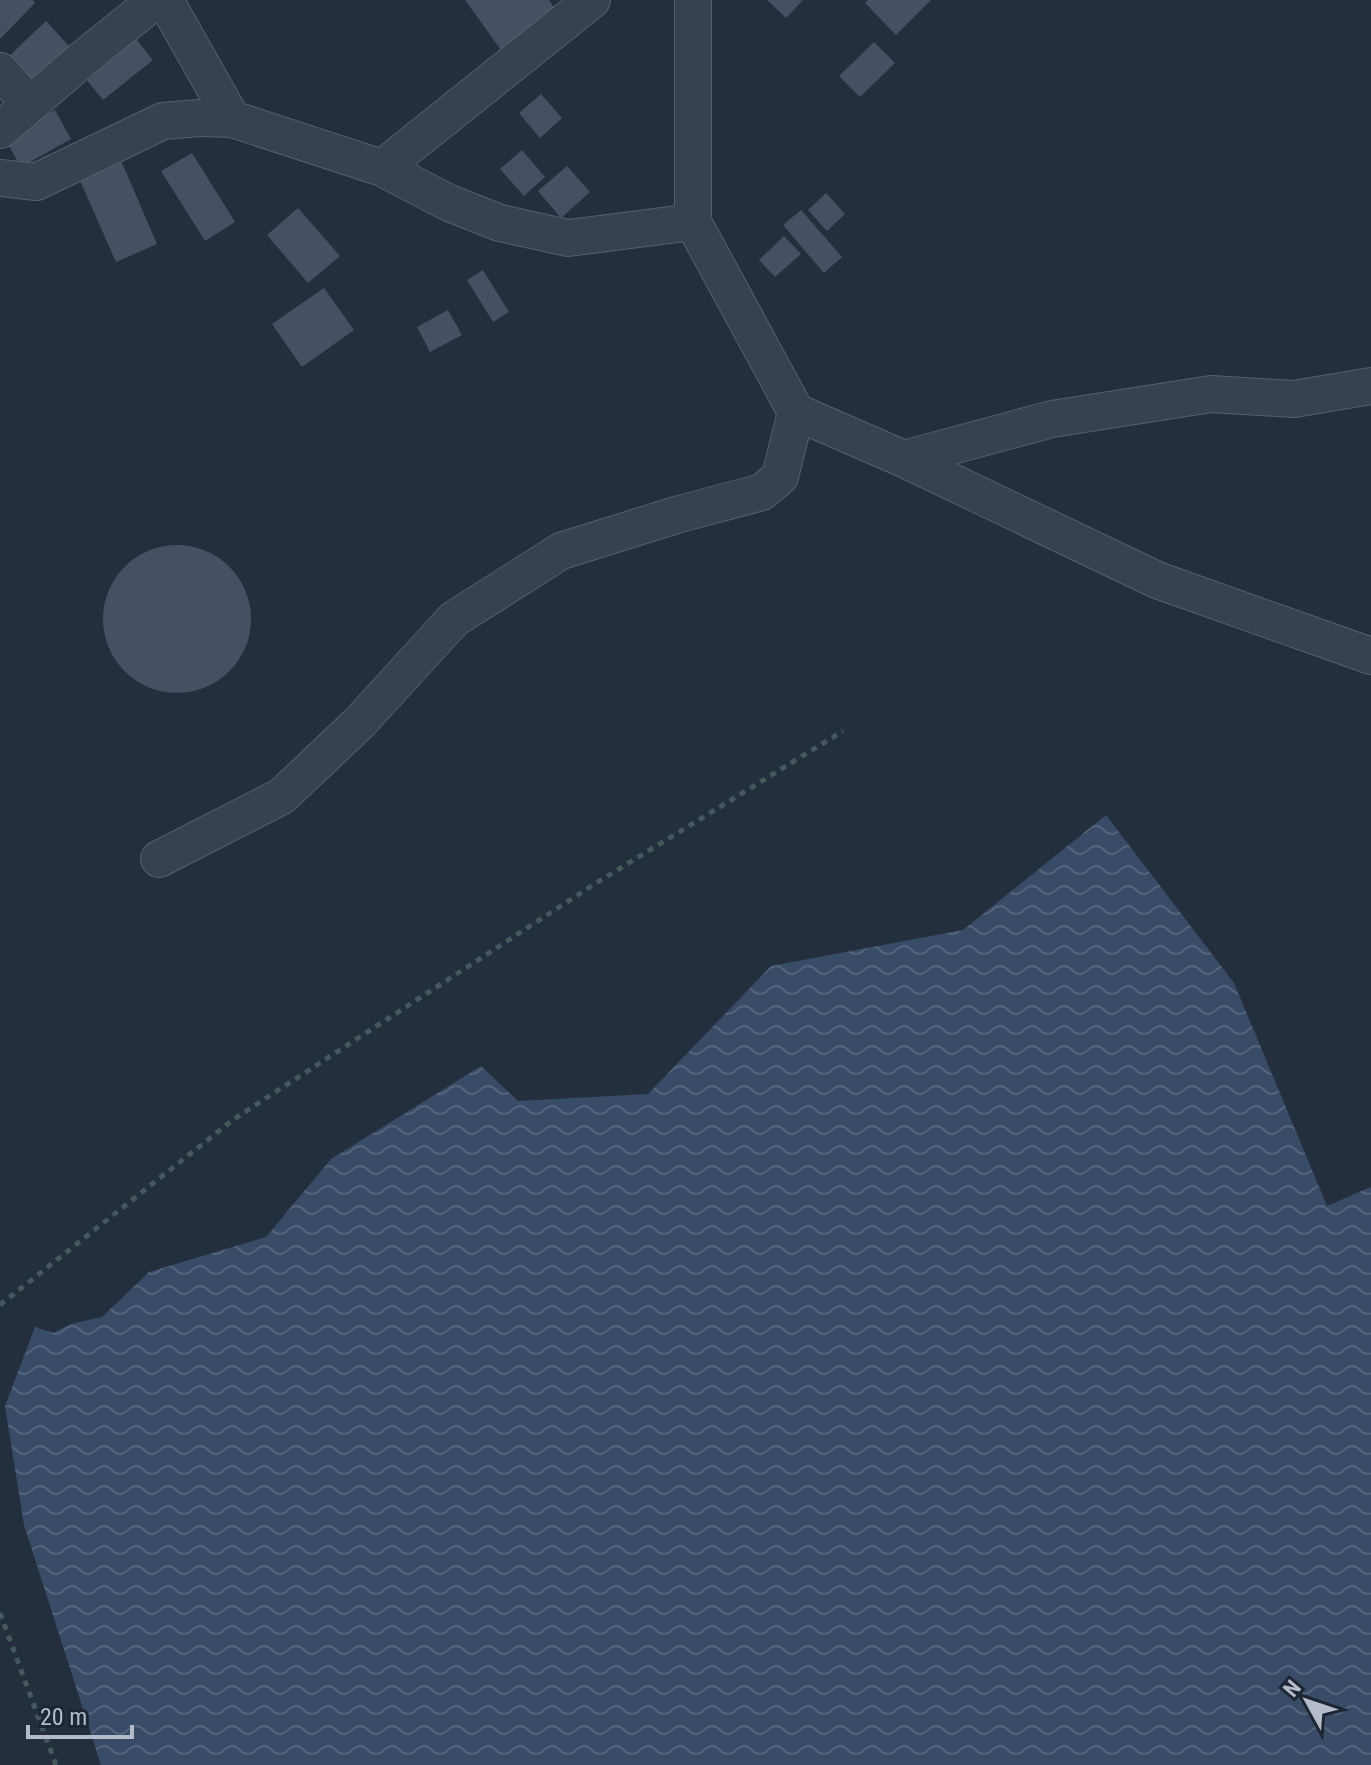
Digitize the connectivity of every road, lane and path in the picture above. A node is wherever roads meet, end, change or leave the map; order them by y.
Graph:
1 (156, 0) edge
2 (165, 0) edge
3 (592, 0) edge
4 (693, 0) edge
5 (0, 71) edge
6 (29, 103) junction
7 (232, 119) junction
8 (0, 130) edge
9 (382, 168) junction
10 (0, 178) edge
11 (693, 222) junction
12 (1371, 386) edge
13 (796, 412) junction
14 (904, 459) junction
15 (1371, 656) edge
16 (843, 731) dead end
17 (159, 859) dead end
18 (0, 1305) edge
19 (0, 1613) edge
20 (56, 1765) edge

1 - 6 street
2 - 7 street
3 - 9 street
4 - 11 street
5 - 6 street
6 - 8 street
7 - 9 street
7 - 10 street
9 - 11 street
11 - 13 street
12 - 14 street
13 - 14 street
13 - 17 street
14 - 15 street
16 - 18 path
19 - 20 path

